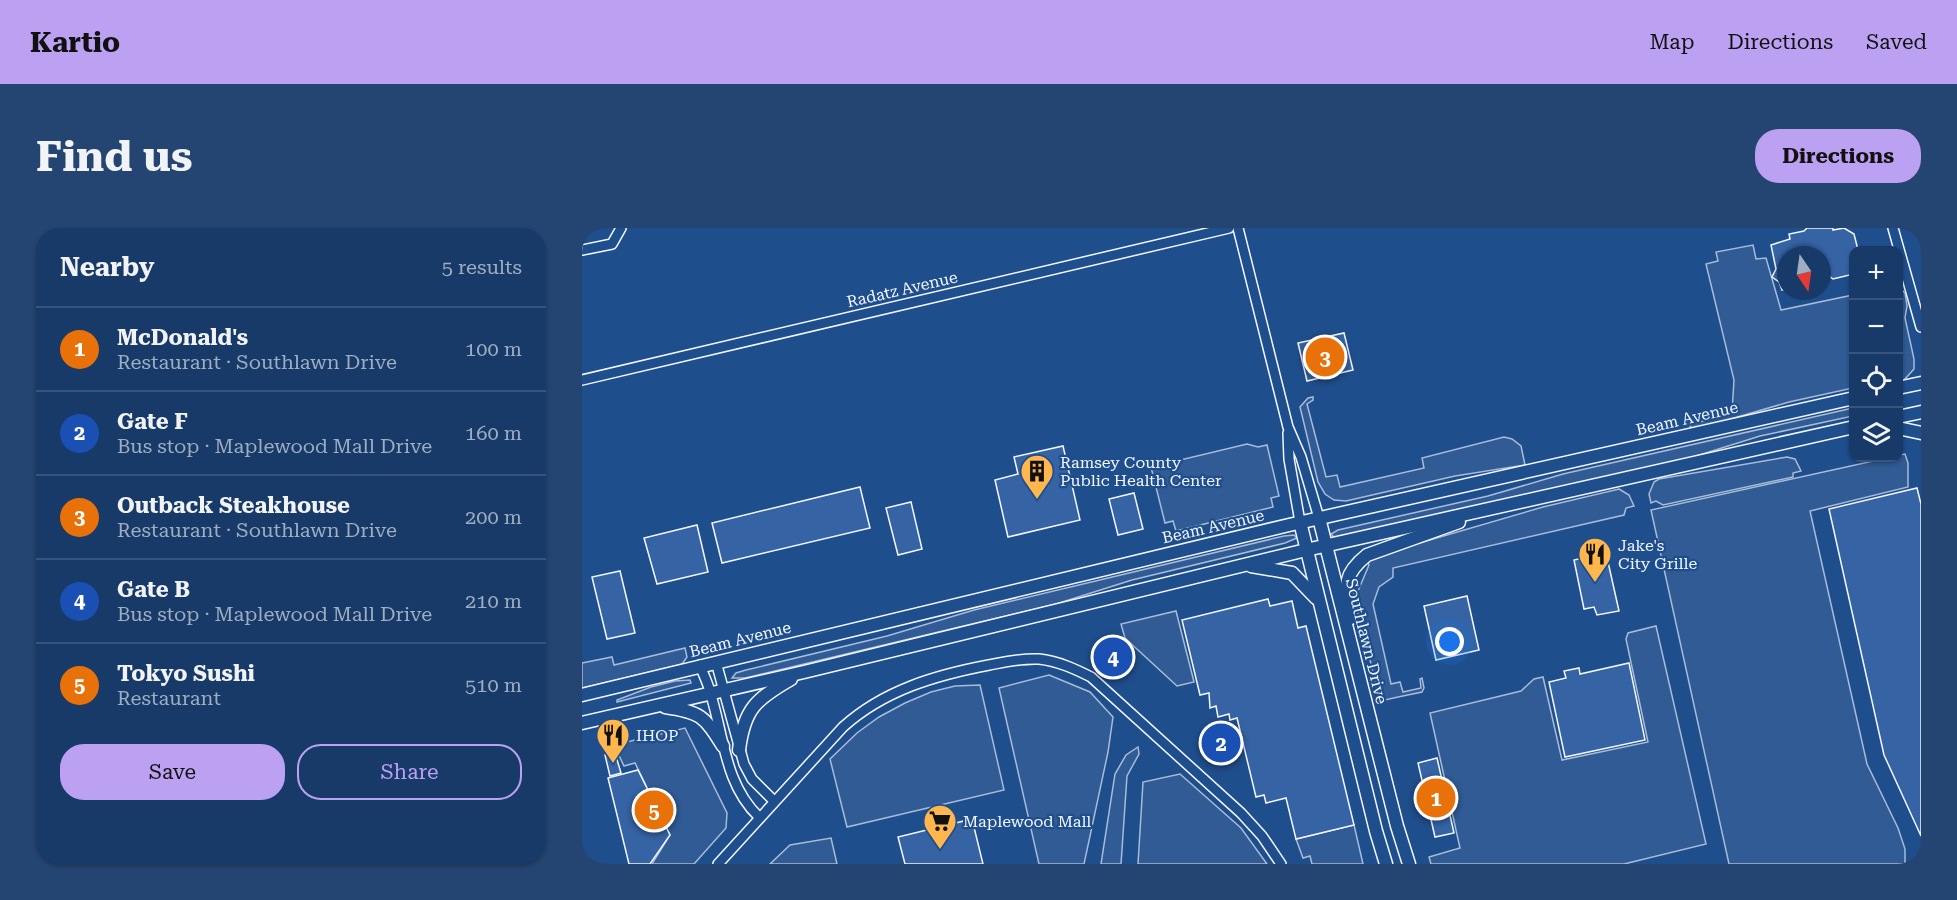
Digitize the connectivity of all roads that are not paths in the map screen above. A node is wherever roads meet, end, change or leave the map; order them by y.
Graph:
1 (621, 228) edge
2 (1229, 228) edge
3 (1238, 228) edge
4 (1893, 228) edge
5 (582, 250) edge
6 (1921, 327) edge
7 (582, 380) edge
8 (1921, 383) edge
9 (1903, 387) edge
10 (1849, 399) edge
11 (1921, 412) edge
12 (1903, 416) edge
13 (1288, 428) junction
14 (1849, 429) edge
15 (1903, 429) edge
16 (1921, 432) edge
17 (1499, 507) junction
18 (1319, 518) junction
19 (1300, 522) junction
20 (1325, 545) junction
21 (1306, 550) junction
22 (1244, 566) junction
23 (1320, 604) junction
24 (716, 662) junction
25 (1356, 664) junction
26 (700, 665) junction
27 (804, 672) junction
28 (724, 690) junction
29 (711, 693) junction
30 (582, 695) edge
31 (658, 705) junction
32 (582, 723) edge
33 (723, 746) junction
34 (739, 750) junction
35 (774, 801) junction
36 (759, 817) junction
37 (718, 864) edge
38 (1281, 864) edge
39 (1386, 864) edge
40 (1409, 864) edge

1 - 5 street
2 - 7 street, Radatz Avenue
3 - 13 street, Southlawn Drive
4 - 6 street
8 - 9 street
10 - 18 street, Beam Avenue
11 - 12 street
13 - 18 street, Southlawn Drive
13 - 19 street, Southlawn Drive
14 - 17 street
15 - 16 street
17 - 20 street
17 - 25 street
18 - 19 street, Beam Avenue
18 - 20 street, Southlawn Drive
19 - 21 street, Southlawn Drive
19 - 24 street, Beam Avenue
20 - 21 street
20 - 25 street, Southlawn Drive
21 - 22 street
21 - 23 street, Southlawn Drive
22 - 23 street
22 - 27 street
23 - 39 street, Southlawn Drive
24 - 26 street, Beam Avenue
24 - 28 street
25 - 40 street, Southlawn Drive
26 - 29 street
26 - 30 street, Beam Avenue
27 - 28 street
27 - 34 street
28 - 29 street
28 - 34 street
29 - 31 street
29 - 33 street
31 - 32 street
31 - 33 street
33 - 36 street
34 - 35 street
35 - 36 street
35 - 38 street
36 - 37 street

